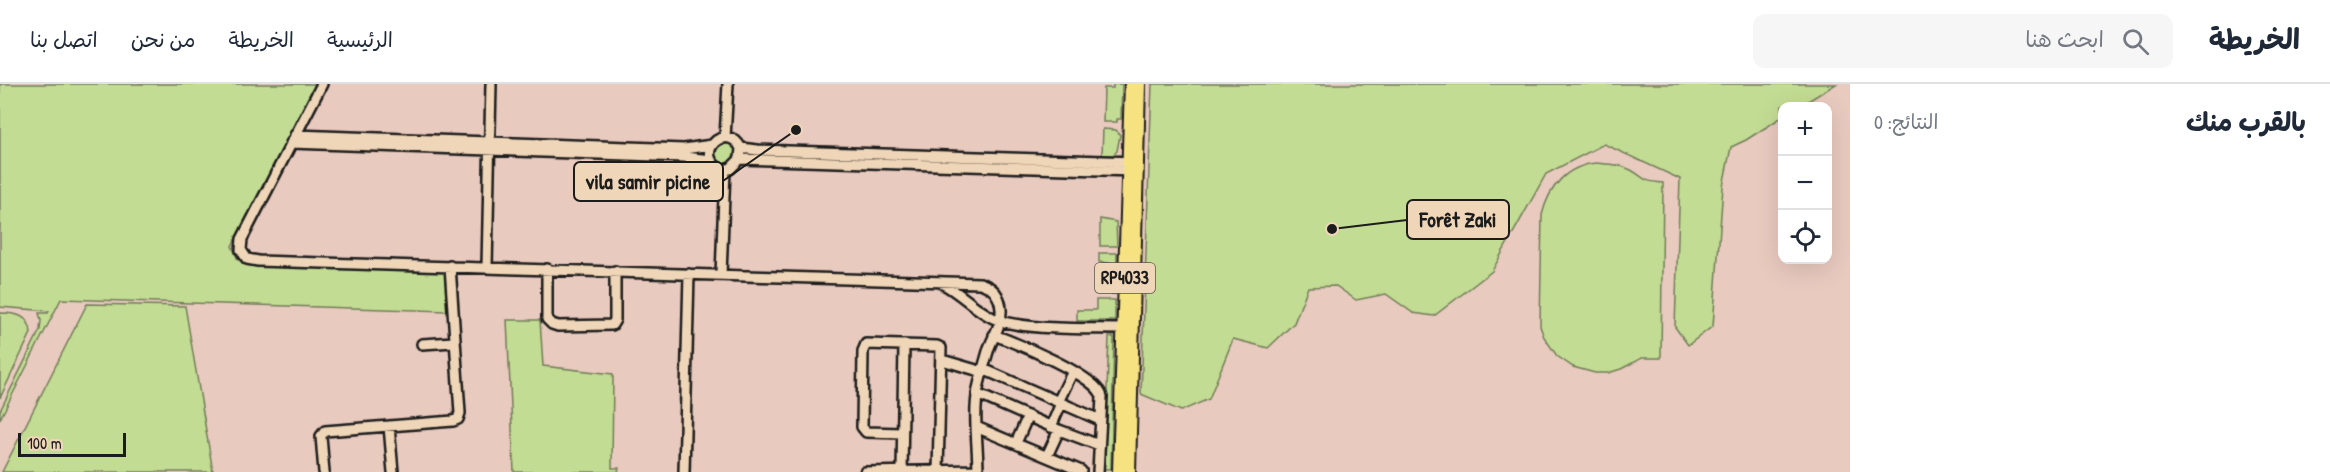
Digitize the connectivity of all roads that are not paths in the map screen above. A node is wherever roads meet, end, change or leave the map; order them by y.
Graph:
1 (322, 84) edge
2 (491, 84) edge
3 (728, 84) edge
4 (1131, 84) edge
5 (1139, 84) edge
6 (725, 138) junction
7 (293, 139) junction
8 (712, 145) junction
9 (490, 146) junction
10 (741, 148) junction
11 (637, 151) junction
12 (740, 159) junction
13 (711, 160) junction
14 (1132, 167) junction
15 (725, 170) junction
16 (450, 266) junction
17 (487, 267) junction
18 (547, 269) junction
19 (615, 271) junction
20 (689, 274) junction
21 (722, 275) junction
22 (938, 282) junction
23 (1002, 321) junction
24 (1123, 329) junction
25 (994, 335) junction
26 (454, 342) junction
27 (422, 344) dead end
28 (904, 345) junction
29 (942, 360) junction
30 (983, 371) junction
31 (1073, 371) junction
32 (977, 394) junction
33 (1060, 403) junction
34 (1028, 416) junction
35 (1100, 420) junction
36 (389, 426) junction
37 (976, 427) junction
38 (1055, 428) junction
39 (902, 433) junction
40 (1016, 442) junction
41 (1099, 445) junction
42 (1047, 456) junction
43 (978, 471) edge
44 (324, 472) edge
45 (393, 472) edge
46 (684, 472) edge
47 (865, 472) edge
48 (902, 472) edge
49 (938, 472) edge
50 (1079, 472) edge
51 (1090, 472) edge
52 (1098, 472) edge
53 (1119, 472) edge
54 (1129, 472) edge

1 - 7 street
2 - 9 street
3 - 6 street
4 - 14 main road, RP4033
5 - 14 main road, RP4033
6 - 8 street
6 - 10 street
7 - 9 street
7 - 16 street
8 - 11 street
8 - 13 street
9 - 11 street
9 - 17 street
10 - 12 street
10 - 14 street
11 - 13 street
12 - 14 street
12 - 15 street
13 - 15 street
14 - 24 main road, RP4033
14 - 54 main road, RP4033
15 - 21 street
16 - 17 street
16 - 26 street
17 - 18 street
18 - 19 street
18 - 19 street
19 - 20 street
20 - 21 street
20 - 46 street
21 - 22 street
22 - 23 street
22 - 23 street
23 - 24 street
23 - 25 street
24 - 53 main road, RP4033
25 - 30 street
25 - 31 street
26 - 27 street
26 - 36 street
28 - 29 street
28 - 39 street
28 - 39 street
29 - 30 street
29 - 49 street
30 - 32 street
30 - 33 street
31 - 33 street
31 - 35 street
32 - 34 street
32 - 37 street
33 - 35 street
33 - 38 street
34 - 38 street
34 - 40 street
35 - 41 street
36 - 44 street
36 - 45 street
37 - 40 street
37 - 43 street
38 - 41 street
38 - 42 street
39 - 48 street
40 - 42 street
41 - 52 street
42 - 50 street
43 - 49 street
47 - 48 street
48 - 49 street
50 - 51 street

